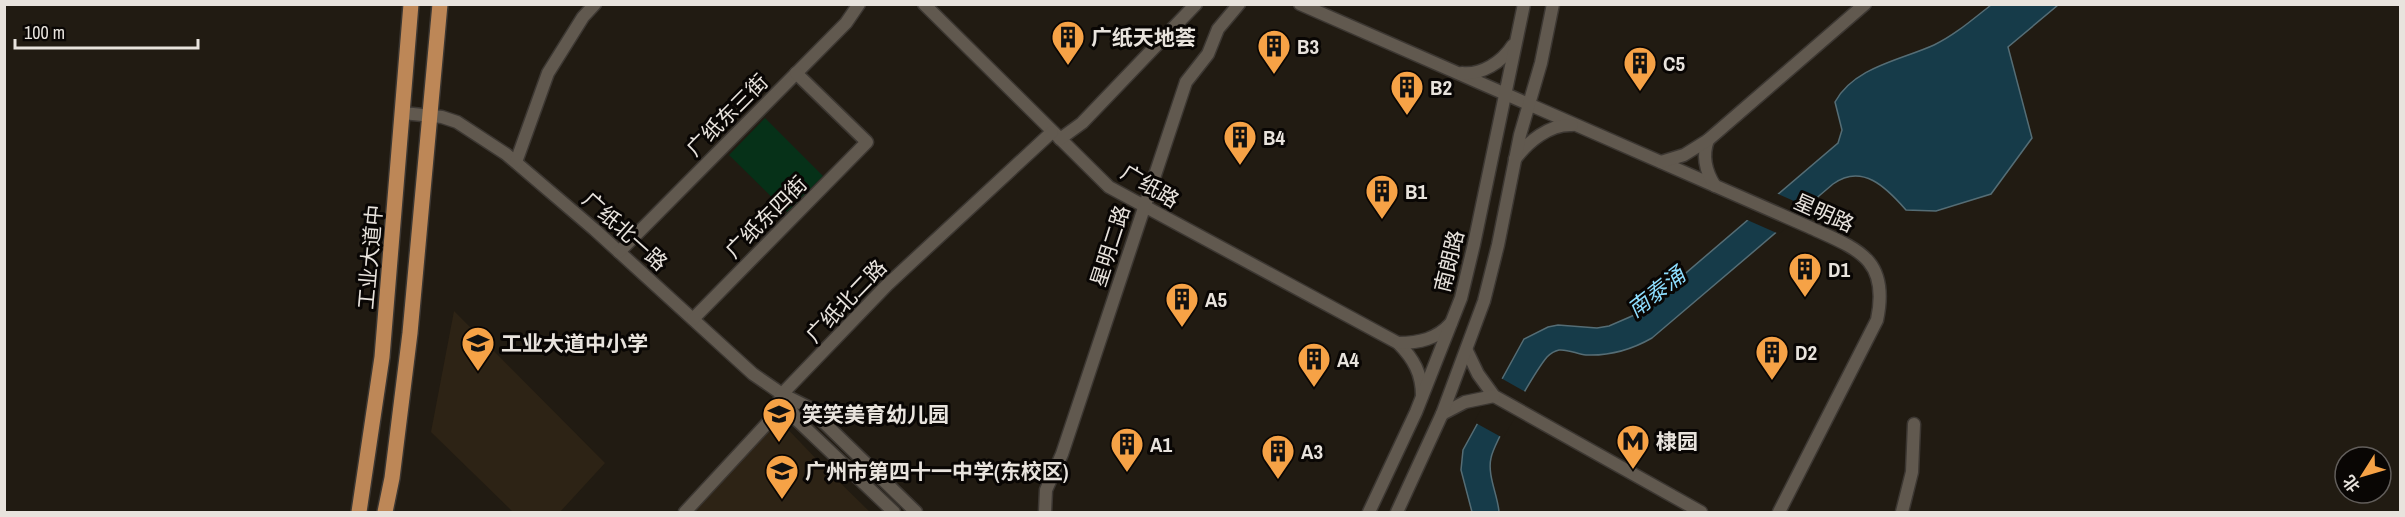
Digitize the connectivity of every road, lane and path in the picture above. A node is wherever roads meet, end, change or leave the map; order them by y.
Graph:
1 (411, 4) edge
2 (440, 4) edge
3 (595, 4) edge
4 (859, 4) edge
5 (924, 4) edge
6 (1196, 4) edge
7 (1239, 4) edge
8 (1300, 4) edge
9 (1524, 4) edge
10 (1553, 4) edge
11 (1864, 4) edge
12 (1516, 39) junction
13 (1454, 71) junction
14 (796, 73) junction
15 (1505, 93) junction
16 (1529, 104) junction
17 (403, 113) junction
18 (430, 115) junction
19 (1577, 125) junction
20 (1056, 135) junction
21 (1708, 140) junction
22 (1514, 160) junction
23 (516, 162) junction
24 (1660, 162) junction
25 (1720, 188) junction
26 (1143, 207) junction
27 (1482, 208) junction
28 (1504, 212) junction
29 (619, 252) junction
30 (693, 319) junction
31 (1454, 320) junction
32 (1398, 343) junction
33 (1467, 351) junction
34 (782, 394) junction
35 (1488, 394) junction
36 (1422, 396) junction
37 (1442, 414) junction
38 (1914, 424) dead end
39 (359, 513) edge
40 (385, 513) edge
41 (685, 513) edge
42 (894, 513) edge
43 (916, 513) edge
44 (1045, 513) edge
45 (1369, 513) edge
46 (1397, 513) edge
47 (1701, 513) edge
48 (1779, 513) edge
49 (1902, 513) edge

1 - 17 main road, 工业大道中
2 - 18 main road
3 - 23 street
4 - 14 street, 广纸东三街
5 - 20 street, 广纸路
6 - 20 street, 广纸北二路
7 - 26 street, 星明二路
8 - 13 street
9 - 12 street, 南朗路
10 - 16 street, 南朗路
11 - 21 street
12 - 13 street
12 - 15 street, 南朗路
13 - 15 street
14 - 29 street, 广纸东三街
14 - 30 street, 广纸东四街
15 - 16 street, 星明路
15 - 27 street, 南朗路
16 - 19 street, 星明路
16 - 22 street, 南朗路
17 - 18 street, 广纸北一路
17 - 39 main road, 工业大道中
18 - 23 street, 广纸北一路
18 - 40 main road
19 - 22 street
19 - 24 street, 星明路
20 - 26 street, 广纸路
20 - 34 street, 广纸北二路
21 - 24 street
21 - 25 street
22 - 28 street, 南朗路
23 - 29 street, 广纸北一路
24 - 25 street, 星明路
25 - 48 street, 星明路
26 - 32 street, 广纸路
26 - 44 street, 星明二路
27 - 28 street
27 - 31 street, 南朗路
28 - 33 street, 南朗路
29 - 30 street, 广纸北一路
30 - 34 street, 广纸北一路
31 - 32 street
31 - 36 street, 南朗路
32 - 36 street, 广纸路
33 - 35 street
33 - 37 street, 南朗路
34 - 41 street, 广纸北二路
34 - 42 street
34 - 43 street, 广纸北一路
35 - 37 street
35 - 47 street
36 - 45 street, 南朗路
37 - 46 street, 南朗路
38 - 49 street

